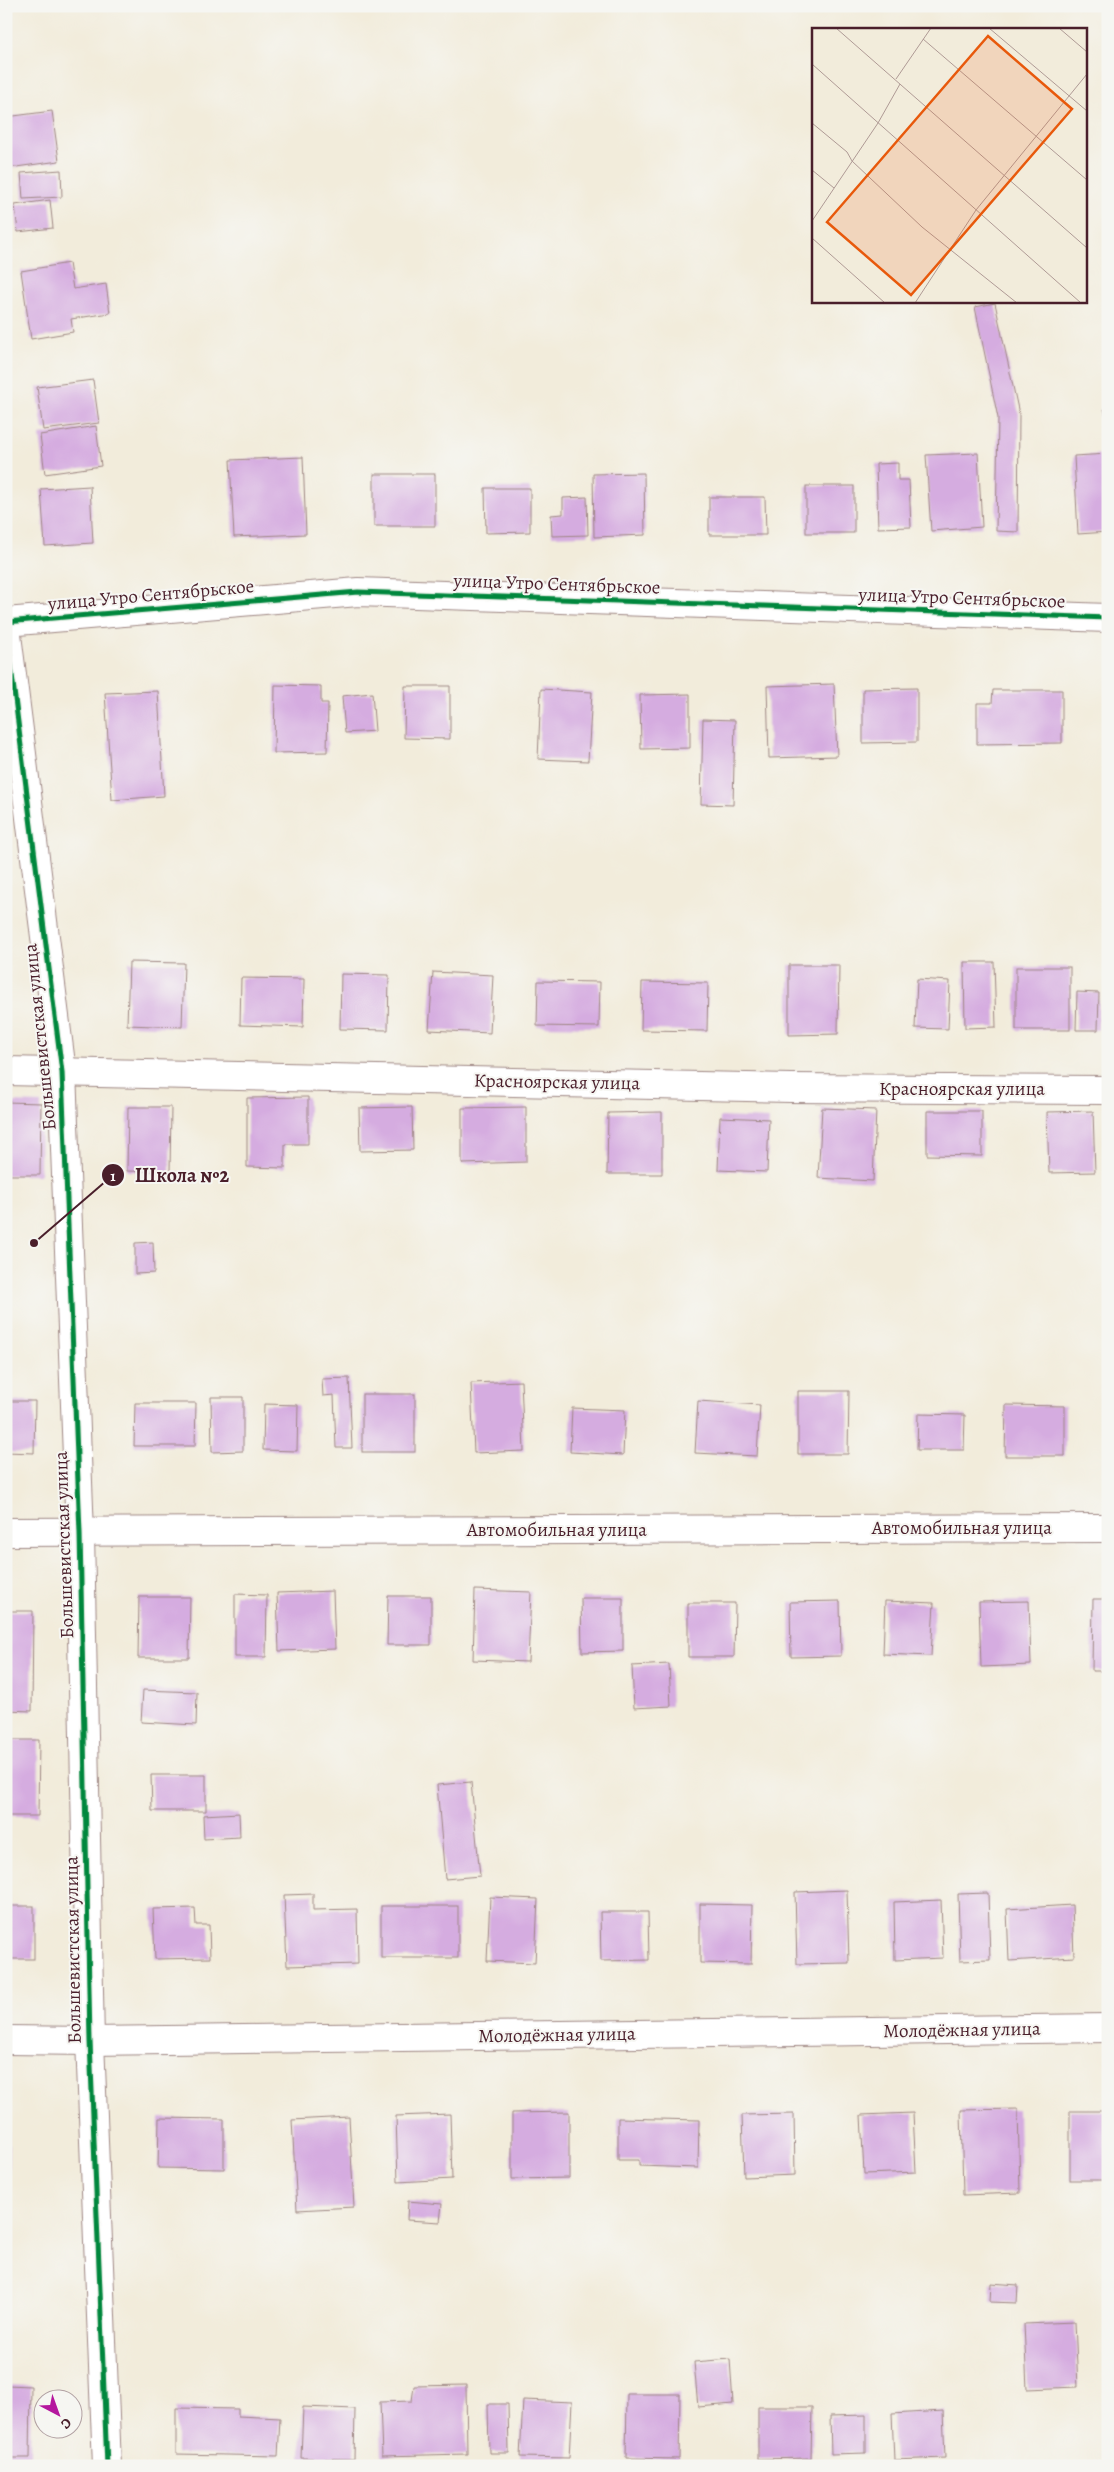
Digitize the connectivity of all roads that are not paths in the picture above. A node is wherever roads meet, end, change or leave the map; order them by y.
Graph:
1 (1108, 618) edge
2 (6, 622) edge
3 (6, 627) edge
4 (6, 1071) edge
5 (62, 1072) junction
6 (1108, 1090) edge
7 (1108, 1528) edge
8 (6, 1532) edge
9 (80, 1533) junction
10 (1108, 2028) edge
11 (6, 2040) edge
12 (90, 2042) junction
13 (107, 2466) edge

1 - 2 street, улица Утро Сентябрьское
3 - 5 street, Большевистская улица
4 - 5 street, Красноярская улица
5 - 6 street, Красноярская улица
5 - 9 street, Большевистская улица
7 - 9 street, Автомобильная улица
8 - 9 street, Автомобильная улица
9 - 12 street, Большевистская улица
10 - 12 street, Молодёжная улица
11 - 12 street, Молодёжная улица
12 - 13 street, Большевистская улица

